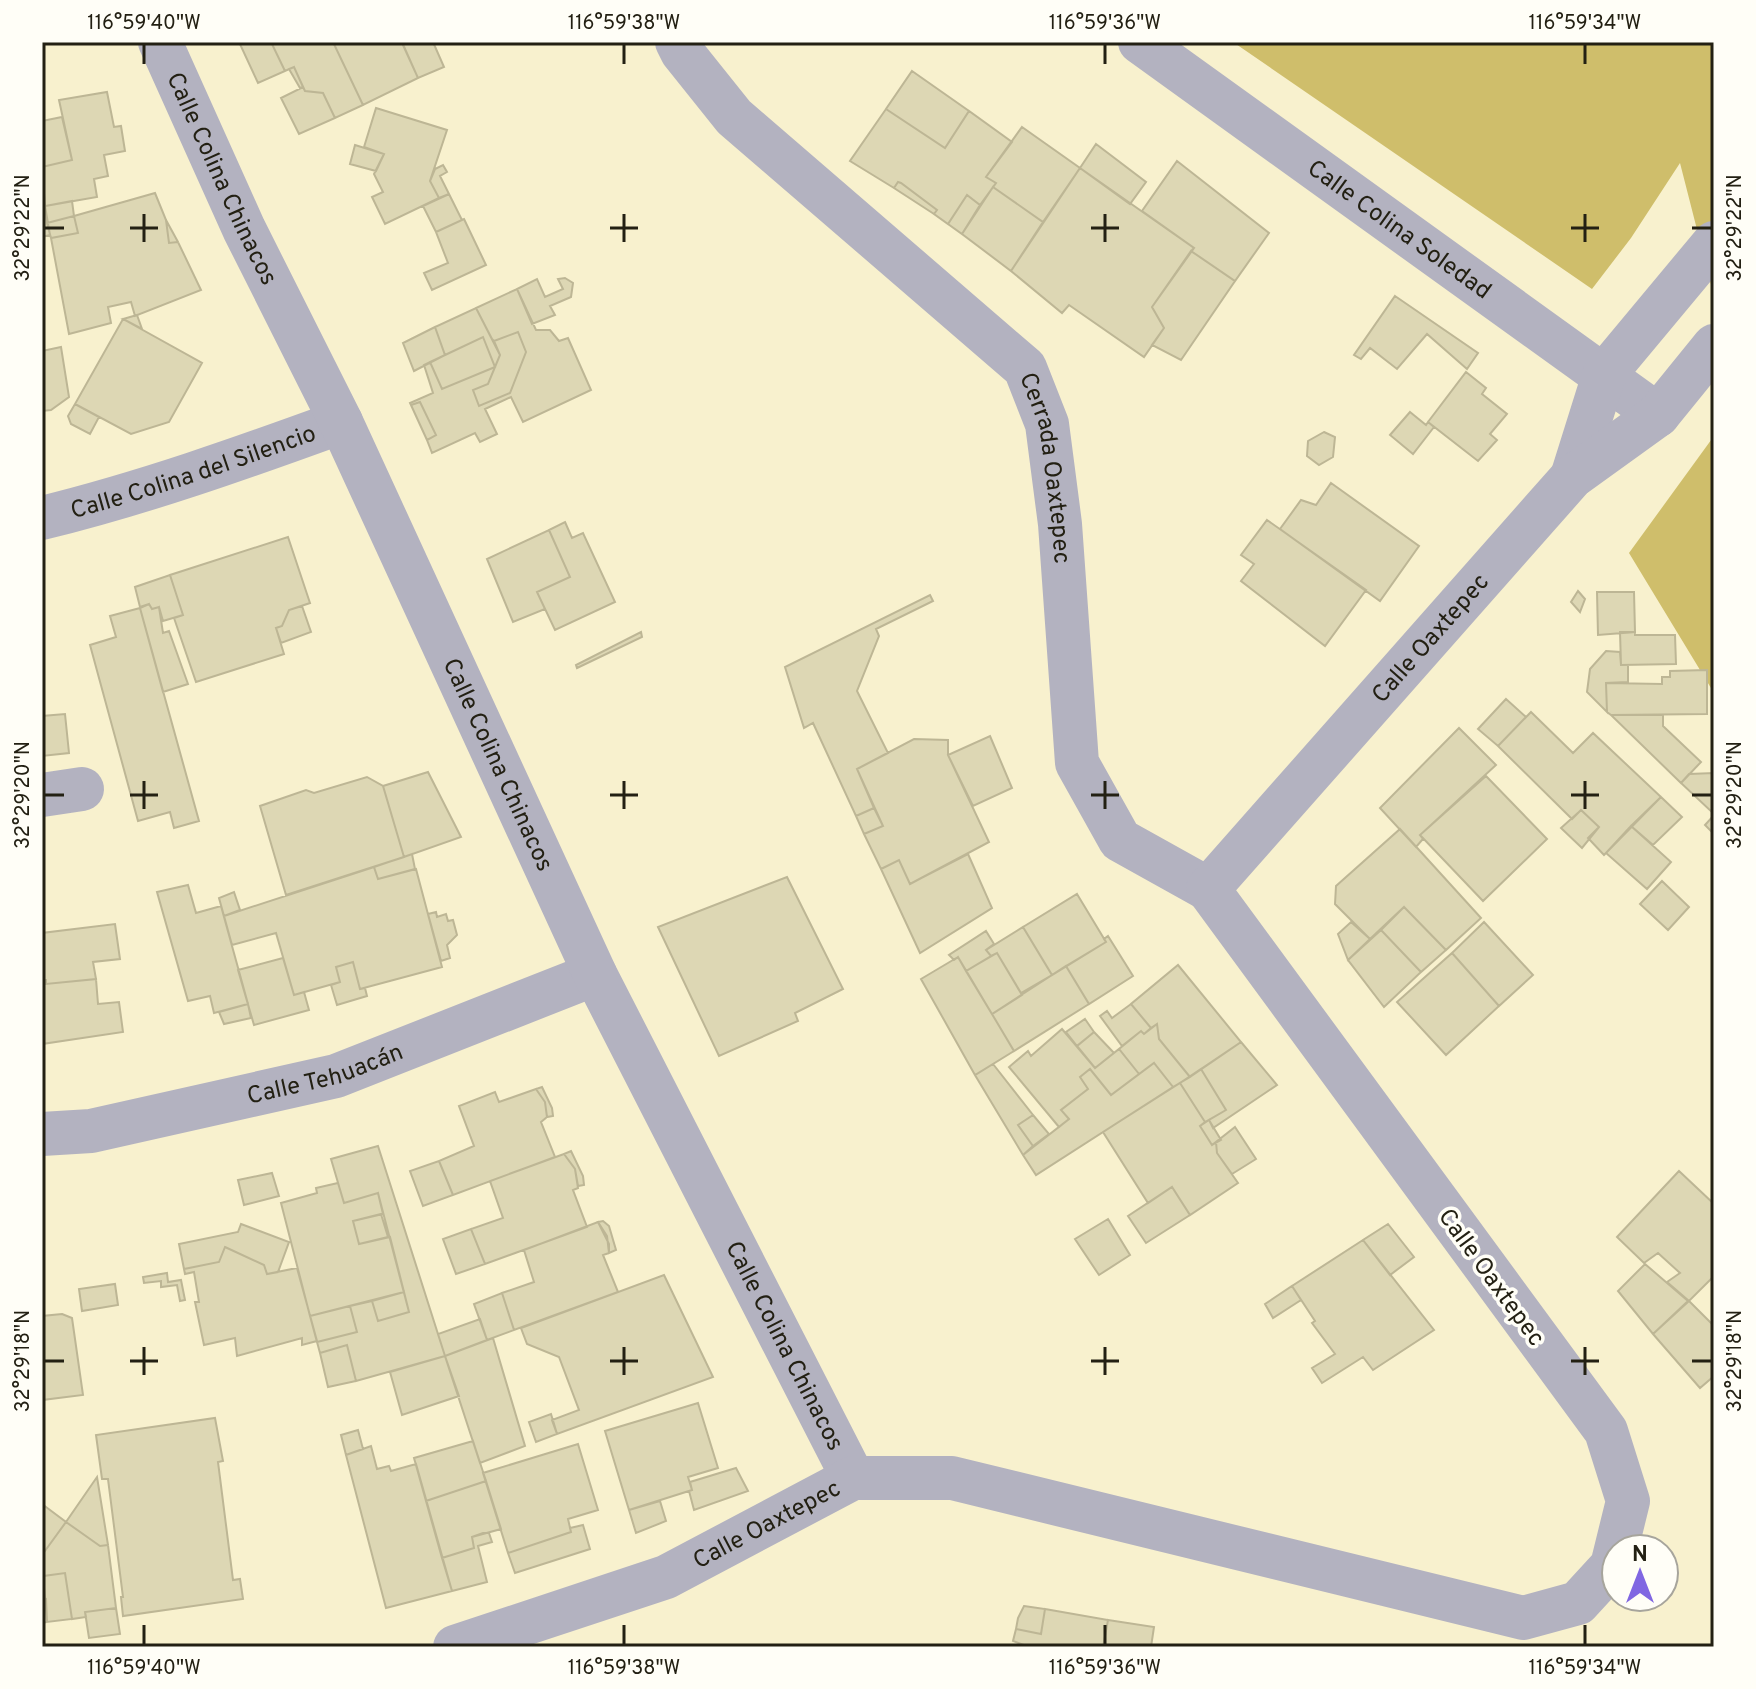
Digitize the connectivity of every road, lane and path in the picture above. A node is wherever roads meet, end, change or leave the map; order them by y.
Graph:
1 (160, 42) edge
2 (677, 42) edge
3 (1140, 42) edge
4 (1714, 243) edge
5 (1714, 346) edge
6 (1604, 375) junction
7 (1658, 415) junction
8 (341, 422) junction
9 (1572, 477) junction
10 (42, 518) edge
11 (1208, 889) junction
12 (595, 974) junction
13 (42, 1134) edge
14 (853, 1478) junction
15 (455, 1647) edge

1 - 8 street, Calle Colina Chinacos
2 - 11 street, Cerrada Oaxtepec
3 - 6 street, Calle Colina Soledad
4 - 6 street
5 - 7 street, Calle Oaxtepec
6 - 7 street, Calle Colina Soledad
6 - 9 street, Calle Oaxtepec
7 - 9 street, Calle Oaxtepec
8 - 10 street, Calle Colina del Silencio
8 - 12 street, Calle Colina Chinacos
9 - 11 street, Calle Oaxtepec
11 - 14 street, Calle Oaxtepec
12 - 13 street, Calle Tehuacán
12 - 14 street, Calle Colina Chinacos
14 - 15 street, Calle Oaxtepec

